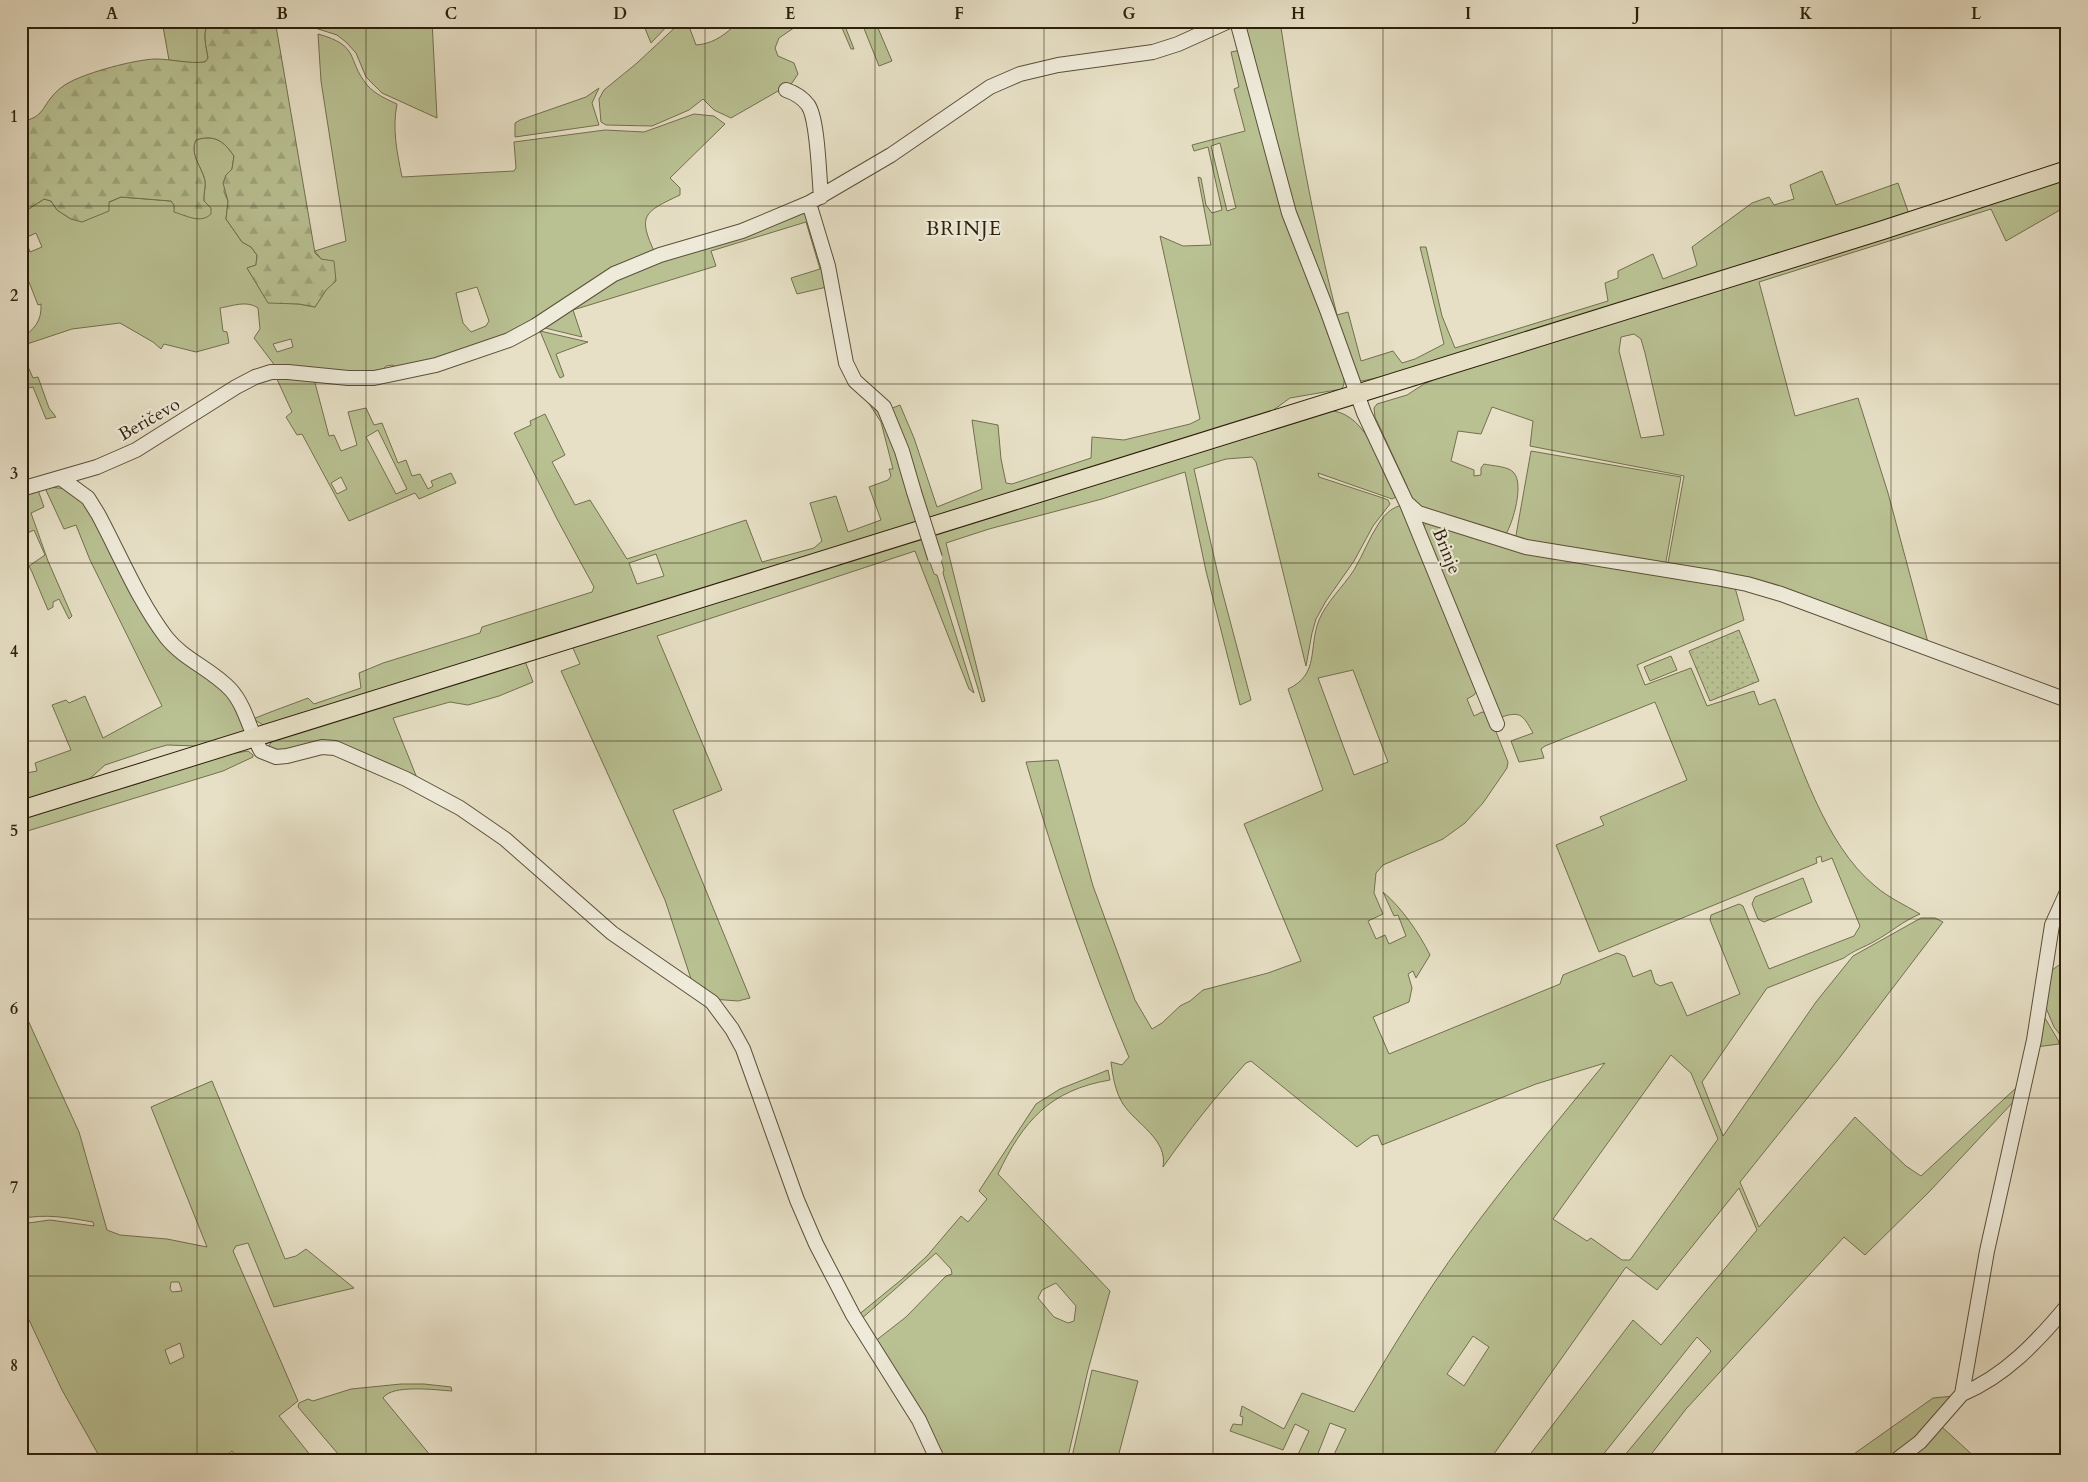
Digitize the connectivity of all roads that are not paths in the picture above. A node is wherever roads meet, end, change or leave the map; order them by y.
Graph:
1 (1229, 21) edge
2 (1237, 21) edge
3 (786, 90) dead end
4 (2067, 170) edge
5 (815, 200) junction
6 (1357, 395) junction
7 (62, 479) junction
8 (21, 489) edge
9 (1408, 504) junction
10 (935, 558) dead end
11 (2067, 700) edge
12 (1497, 724) dead end
13 (254, 737) junction
14 (21, 810) edge
15 (2067, 892) edge
16 (2067, 1306) edge
17 (1962, 1394) junction
18 (938, 1461) edge
19 (1895, 1461) edge

1 - 5 street, Beričevo
2 - 6 street, Brinje
3 - 5 street
4 - 6 main road
5 - 7 street, Beričevo
5 - 10 street, bridge
6 - 9 street, Brinje
6 - 13 main road
7 - 8 street, Beričevo
7 - 13 street
9 - 11 street
9 - 12 street, Brinje
13 - 14 main road
13 - 18 street
15 - 17 street
16 - 17 street
17 - 19 street

